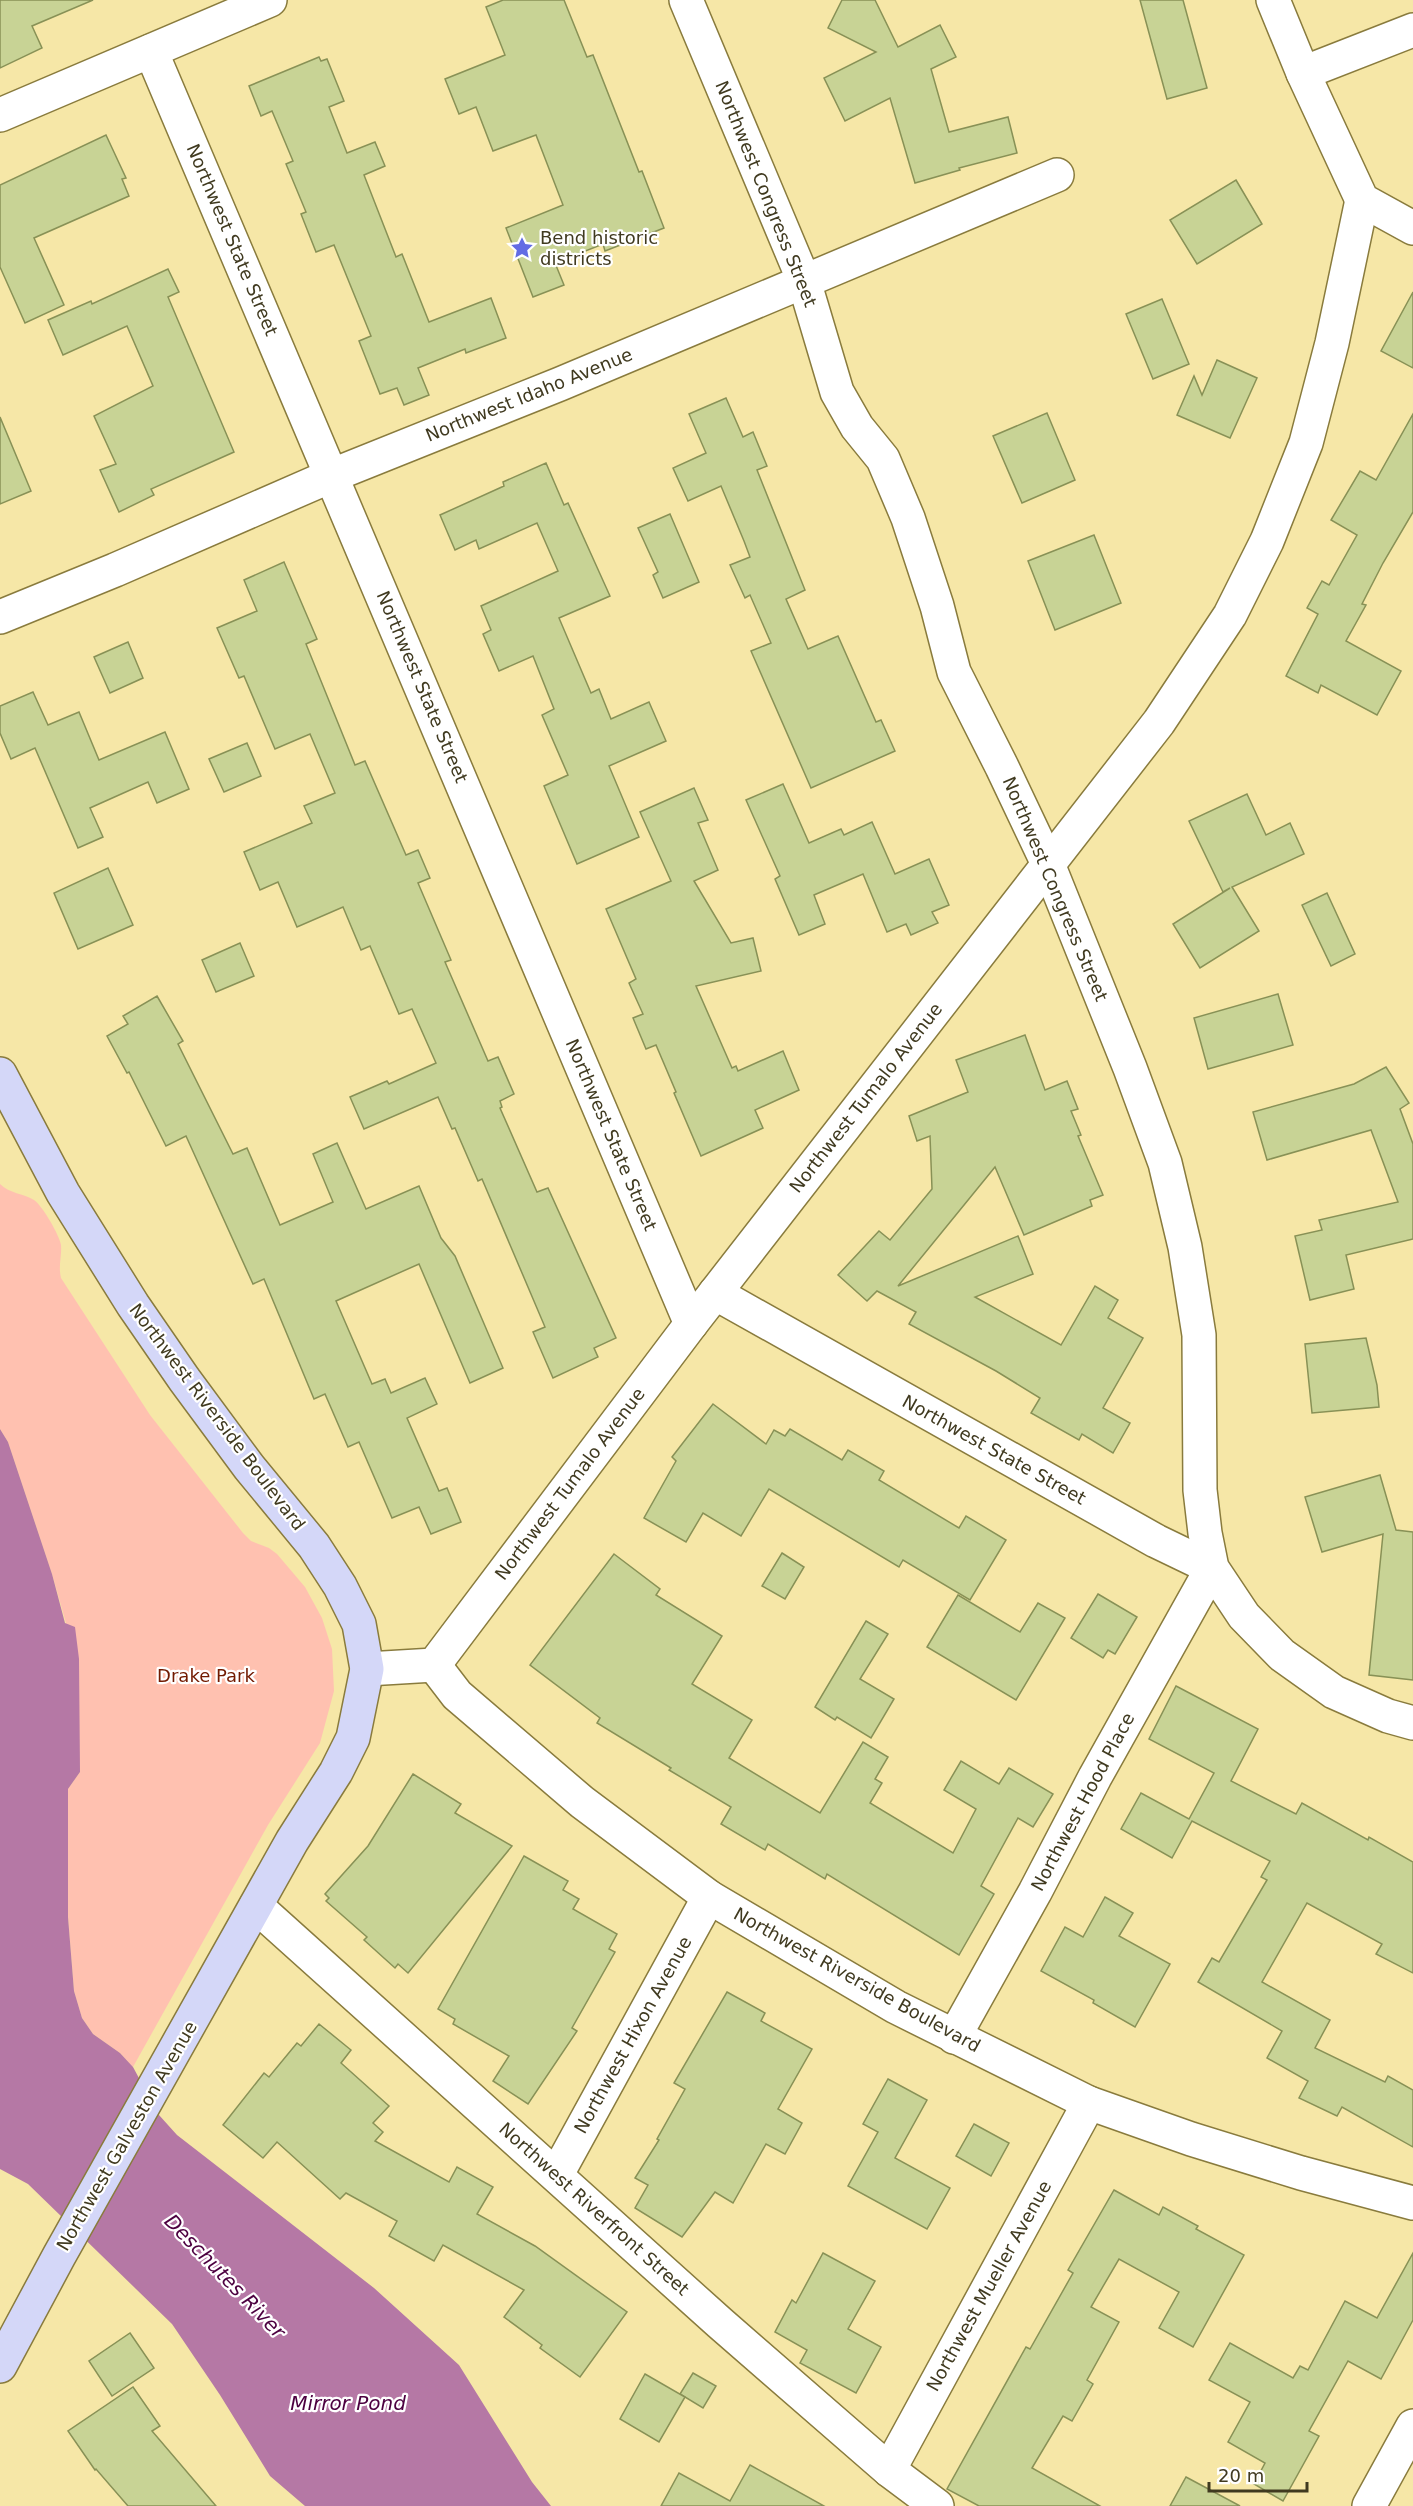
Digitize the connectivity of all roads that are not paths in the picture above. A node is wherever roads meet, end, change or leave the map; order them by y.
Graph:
1 (270, 0) edge
2 (686, 0) edge
3 (1274, 0) edge
4 (1413, 30) edge
5 (151, 51) junction
6 (1303, 73) junction
7 (0, 115) edge
8 (1057, 175) dead end
9 (1362, 200) junction
10 (1413, 228) edge
11 (804, 281) junction
12 (333, 475) junction
13 (0, 617) edge
14 (1048, 864) junction
15 (0, 1074) edge
16 (715, 1293) junction
17 (691, 1324) junction
18 (1212, 1568) junction
19 (434, 1665) junction
20 (368, 1669) junction
21 (1413, 1723) edge
22 (709, 1897) junction
23 (256, 1906) junction
24 (954, 2037) junction
25 (1089, 2103) junction
26 (557, 2174) junction
27 (1413, 2203) edge
28 (0, 2366) edge
29 (1413, 2426) edge
30 (889, 2469) junction
31 (937, 2506) edge
32 (1370, 2506) edge

1 - 5 street
2 - 11 street, Northwest Congress Street
3 - 6 street
4 - 6 street
5 - 7 street
5 - 12 street, Northwest State Street
6 - 9 street
8 - 11 street, Northwest Idaho Avenue
9 - 10 street
9 - 14 street, Northwest Tumalo Avenue
11 - 12 street, Northwest Idaho Avenue
11 - 14 street, Northwest Congress Street
12 - 13 street, Northwest Idaho Avenue
12 - 17 street, Northwest State Street
14 - 16 street, Northwest Tumalo Avenue
14 - 18 street, Northwest Congress Street
15 - 20 street, Northwest Riverside Boulevard
16 - 17 street, Northwest Tumalo Avenue
16 - 18 street, Northwest State Street
17 - 19 street, Northwest Tumalo Avenue
18 - 21 street, Northwest Congress Street
18 - 24 street, Northwest Hood Place
19 - 20 street
19 - 22 street, Northwest Riverside Boulevard
20 - 23 street
22 - 24 street, Northwest Riverside Boulevard
22 - 26 street, Northwest Hixon Avenue
23 - 26 street, Northwest Riverfront Street
23 - 28 street, Northwest Galveston Avenue
24 - 25 street, Northwest Riverside Boulevard
25 - 27 street, Northwest Riverside Boulevard
25 - 30 street, Northwest Mueller Avenue
26 - 30 street, Northwest Riverfront Street
29 - 32 street
30 - 31 street, Northwest Riverfront Street

